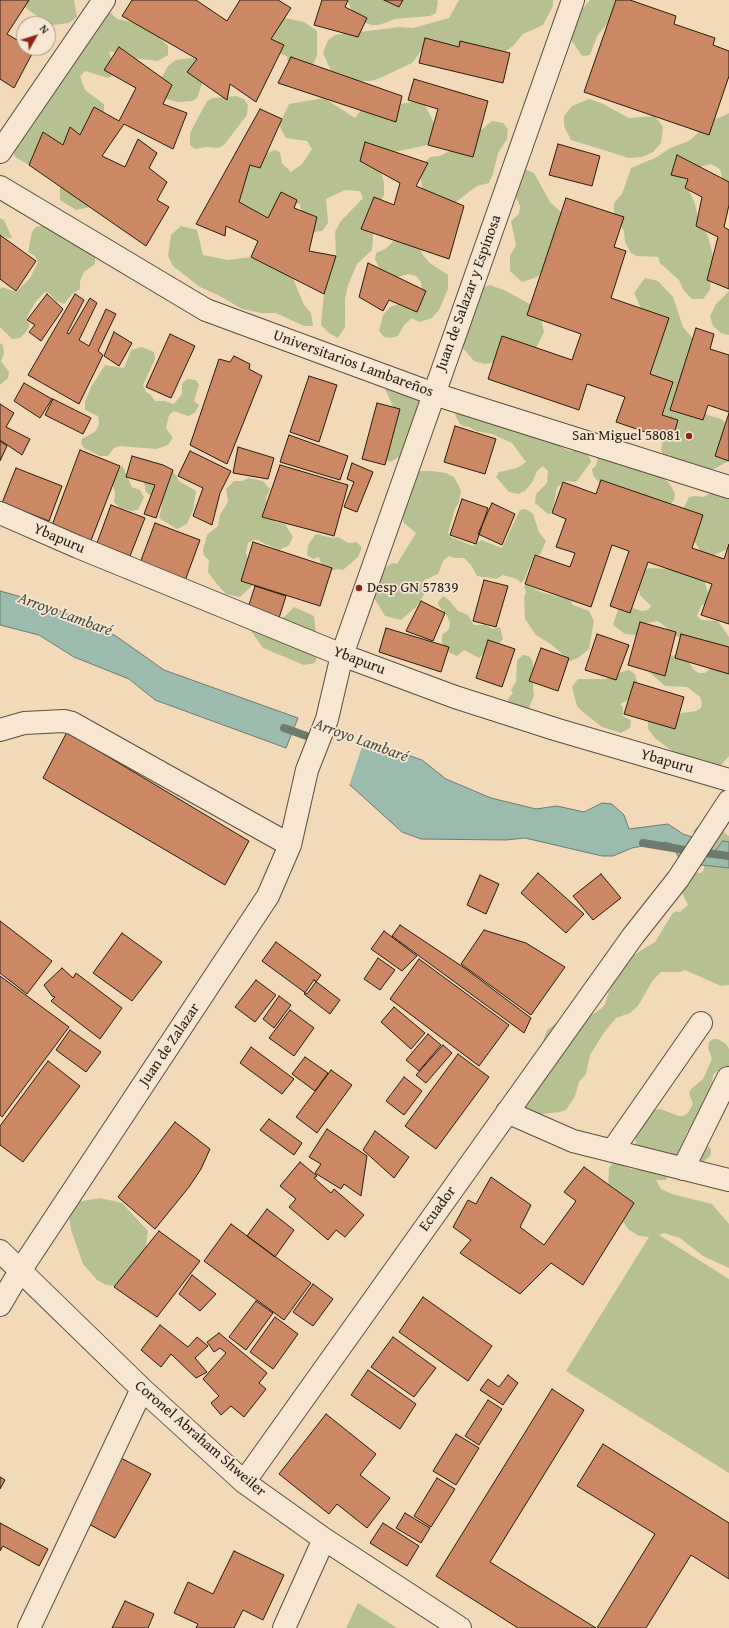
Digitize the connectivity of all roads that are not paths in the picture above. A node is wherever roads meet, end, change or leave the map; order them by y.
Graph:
1 (104, 0) edge
2 (573, 0) edge
3 (0, 152) edge
4 (0, 187) edge
5 (434, 394) junction
6 (729, 487) edge
7 (0, 513) edge
8 (342, 655) junction
9 (0, 730) edge
10 (729, 780) edge
11 (729, 801) edge
12 (290, 845) junction
13 (701, 1023) dead end
14 (728, 1078) dead end
15 (507, 1112) junction
16 (612, 1151) junction
17 (683, 1169) junction
18 (729, 1180) edge
19 (0, 1251) edge
20 (20, 1271) junction
21 (0, 1305) edge
22 (142, 1390) junction
23 (244, 1482) junction
24 (324, 1539) junction
25 (29, 1628) edge
26 (284, 1628) edge
27 (460, 1628) edge

1 - 3 street
2 - 5 street, Juan de Salazar y Espinosa
4 - 5 street, Universitarios Lambareños
5 - 6 street, Universitarios Lambareños
5 - 8 street, Juan de Salazar y Espinosa
7 - 8 street, Ybapuru
8 - 10 street, Ybapuru
8 - 12 street, Juan de Zalazar
9 - 12 street
11 - 15 street, Ecuador
12 - 20 street, Juan de Zalazar
13 - 16 street
14 - 17 street
15 - 16 street
15 - 23 street, Ecuador
16 - 17 street
17 - 18 street
19 - 20 street, Coronel Abraham Shweiler
20 - 21 street, Juan de Zalazar
20 - 22 street, Coronel Abraham Shweiler
22 - 23 street, Coronel Abraham Shweiler
22 - 25 street
23 - 24 street, Coronel Abraham Shweiler
24 - 26 street
24 - 27 street, Coronel Abraham Shweiler

